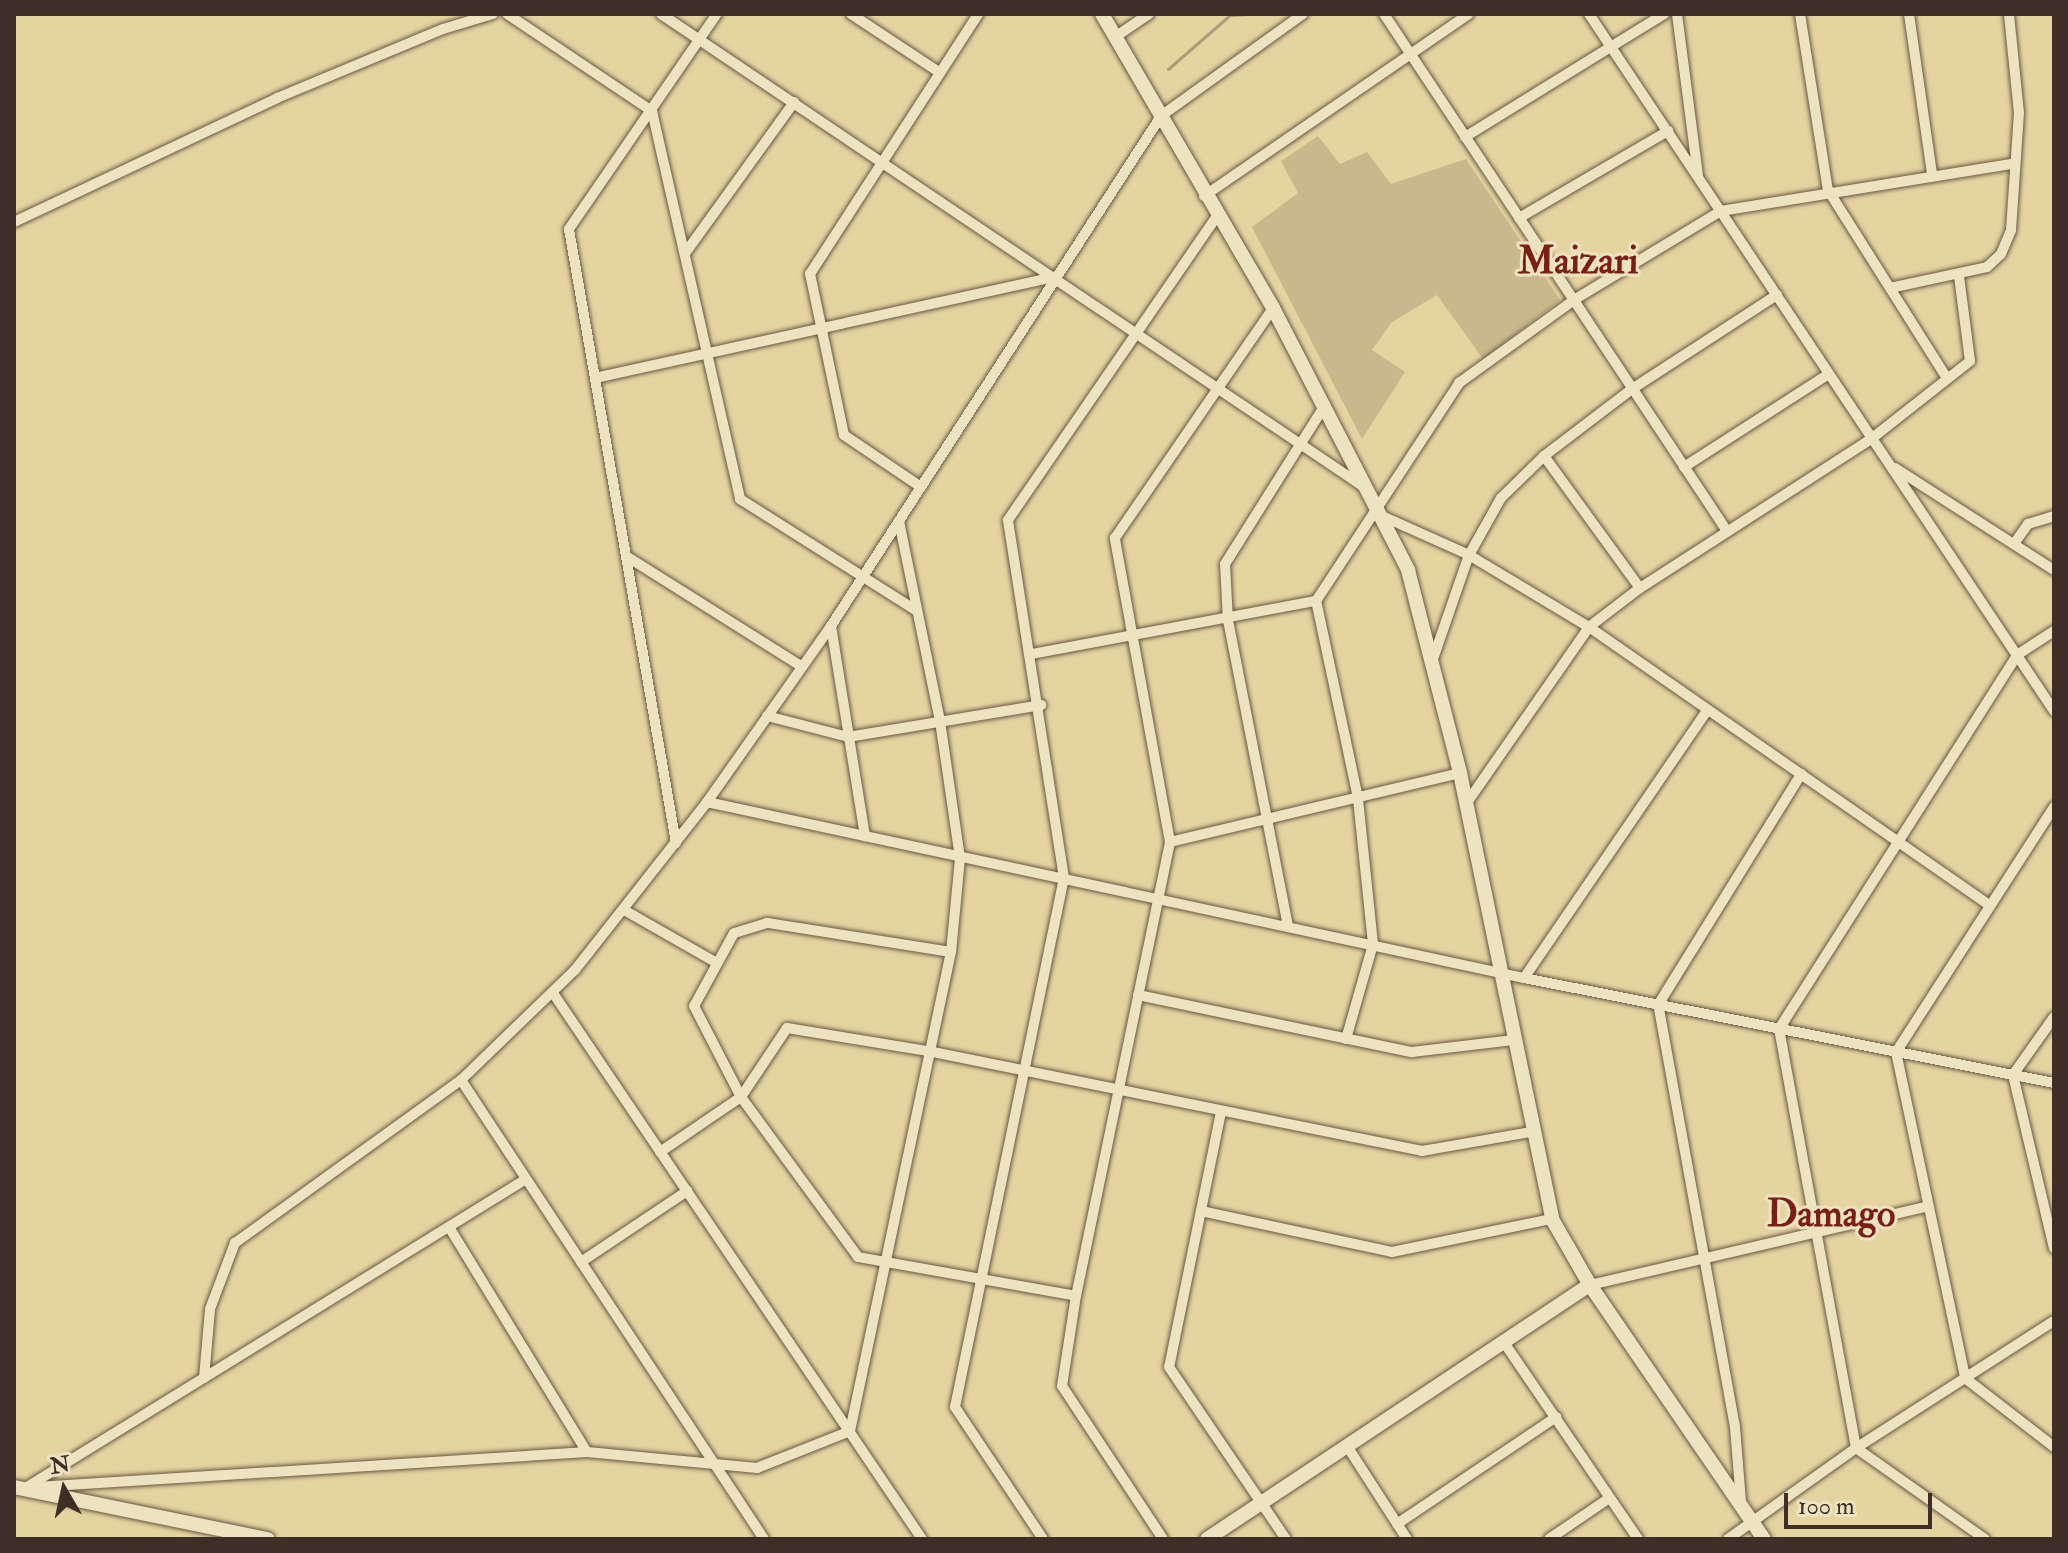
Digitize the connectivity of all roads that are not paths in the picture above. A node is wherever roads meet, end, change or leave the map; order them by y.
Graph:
1 (493, 14) edge
2 (507, 14) edge
3 (661, 14) edge
4 (717, 14) edge
5 (851, 14) edge
6 (978, 14) edge
7 (1102, 14) edge
8 (1149, 14) edge
9 (1303, 14) edge
10 (1384, 14) edge
11 (1469, 14) edge
12 (1589, 14) edge
13 (1664, 14) edge
14 (1677, 14) edge
15 (1800, 14) edge
16 (1909, 14) edge
17 (2009, 14) edge
18 (1115, 37) junction
19 (701, 40) junction
20 (1610, 45) junction
21 (1412, 56) junction
22 (939, 72) junction
23 (794, 102) junction
24 (652, 111) junction
25 (1161, 116) junction
26 (1668, 131) junction
27 (1465, 137) junction
28 (884, 162) junction
29 (2012, 164) junction
30 (1932, 174) junction
31 (1698, 177) junction
32 (1828, 190) junction
33 (1204, 196) junction
34 (1721, 211) junction
35 (1216, 217) junction
36 (1519, 218) junction
37 (14, 222) edge
38 (686, 252) junction
39 (1959, 276) junction
40 (1056, 277) junction
41 (1890, 288) junction
42 (1777, 295) junction
43 (1574, 300) junction
44 (1273, 308) junction
45 (821, 328) junction
46 (1136, 332) junction
47 (708, 353) junction
48 (1829, 374) junction
49 (595, 378) junction
50 (1947, 378) junction
51 (1216, 386) junction
52 (1632, 389) junction
53 (1325, 405) junction
54 (1871, 439) junction
55 (1298, 441) junction
56 (1544, 456) junction
57 (1890, 465) junction
58 (1684, 467) junction
59 (921, 487) junction
60 (1377, 505) junction
61 (2054, 516) edge
62 (899, 521) junction
63 (1727, 531) junction
64 (2016, 541) junction
65 (1469, 555) junction
66 (626, 556) junction
67 (2054, 570) edge
68 (863, 577) junction
69 (1640, 588) junction
70 (1316, 601) junction
71 (917, 611) junction
72 (1228, 621) junction
73 (831, 626) junction
74 (1589, 627) junction
75 (2054, 631) edge
76 (1133, 639) junction
77 (1032, 654) junction
78 (2017, 655) junction
79 (1434, 656) junction
80 (802, 667) junction
81 (1041, 705) junction
82 (2054, 711) edge
83 (1706, 712) junction
84 (767, 716) junction
85 (940, 721) junction
86 (848, 737) junction
87 (1460, 773) junction
88 (1801, 774) junction
89 (1358, 798) junction
90 (707, 802) junction
91 (1466, 804) junction
92 (2054, 807) edge
93 (1268, 820) junction
94 (865, 836) junction
95 (1899, 840) junction
96 (1170, 842) junction
97 (676, 843) junction
98 (960, 858) junction
99 (1064, 878) junction
100 (1156, 898) junction
101 (1988, 904) junction
102 (624, 910) junction
103 (1288, 926) junction
104 (1373, 944) junction
105 (951, 952) junction
106 (715, 962) junction
107 (1501, 971) junction
108 (1524, 978) junction
109 (553, 993) junction
110 (1138, 995) junction
111 (1658, 1005) junction
112 (2054, 1017) edge
113 (1779, 1029) junction
114 (1346, 1039) junction
115 (1513, 1040) junction
116 (928, 1051) junction
117 (1896, 1052) junction
118 (1027, 1073) junction
119 (2013, 1075) junction
120 (461, 1080) junction
121 (2054, 1083) edge
122 (1120, 1092) junction
123 (741, 1097) junction
124 (1221, 1112) junction
125 (1531, 1132) junction
126 (660, 1152) junction
127 (526, 1179) junction
128 (687, 1191) junction
129 (1926, 1207) junction
130 (1201, 1211) junction
131 (1552, 1219) junction
132 (449, 1227) junction
133 (1815, 1234) junction
134 (2054, 1248) edge
135 (1702, 1258) junction
136 (581, 1262) junction
137 (882, 1263) junction
138 (979, 1277) junction
139 (1590, 1285) junction
140 (1076, 1296) junction
141 (2054, 1321) edge
142 (1503, 1341) junction
143 (204, 1378) junction
144 (1965, 1378) junction
145 (1556, 1417) junction
146 (850, 1431) junction
147 (1347, 1446) junction
148 (2054, 1447) edge
149 (1856, 1448) junction
150 (587, 1452) junction
151 (714, 1464) junction
152 (20, 1488) edge
153 (1608, 1499) junction
154 (1261, 1502) junction
155 (1741, 1504) junction
156 (1753, 1523) junction
157 (1397, 1524) junction
158 (268, 1539) edge
159 (764, 1539) edge
160 (922, 1539) edge
161 (1043, 1539) edge
162 (1163, 1539) edge
163 (1207, 1539) edge
164 (1286, 1539) edge
165 (1407, 1539) edge
166 (1549, 1539) edge
167 (1638, 1539) edge
168 (1728, 1539) edge
169 (1764, 1539) edge
170 (1985, 1539) edge

1 - 37 street
2 - 24 street
3 - 19 street
4 - 19 street
5 - 22 street
6 - 22 street
7 - 18 main road
8 - 18 street
9 - 25 street
10 - 21 street
11 - 21 street
12 - 20 street
13 - 20 street
14 - 31 street
15 - 32 street
16 - 30 street
17 - 29 street
18 - 25 main road
19 - 23 street
19 - 24 street
20 - 26 street
20 - 27 street
21 - 27 street
21 - 33 street
22 - 28 street
23 - 28 street
23 - 38 street
24 - 38 street
24 - 49 street
25 - 33 main road
25 - 40 street
26 - 31 street
26 - 36 street
27 - 36 street
28 - 40 street
28 - 45 street
29 - 30 street
29 - 39 street
30 - 32 street
31 - 34 street
32 - 34 street
32 - 41 street
33 - 35 main road
34 - 42 street
34 - 43 street
35 - 44 main road
35 - 46 street
36 - 43 street
38 - 47 street
39 - 41 street
39 - 50 street
40 - 45 street
40 - 46 street
40 - 59 street
41 - 50 street
42 - 48 street
42 - 52 street
43 - 52 street
43 - 60 street
44 - 51 street
44 - 53 main road
45 - 47 street
45 - 59 street
46 - 51 street
46 - 77 street
47 - 49 street
47 - 68 street
48 - 54 street
48 - 58 street
49 - 66 street
50 - 54 street
51 - 55 street
51 - 76 street
52 - 56 street
52 - 58 street
53 - 55 street
53 - 60 main road
54 - 57 street
54 - 63 street
55 - 60 street
55 - 72 street
56 - 65 street
56 - 69 street
57 - 64 street
57 - 78 street
58 - 63 street
59 - 62 street
60 - 65 street
60 - 70 street
60 - 79 main road
61 - 64 street
62 - 68 street
62 - 71 street
63 - 69 street
64 - 67 street
65 - 74 street
65 - 79 street
66 - 80 street
66 - 97 street
68 - 71 street
68 - 73 street
69 - 74 street
70 - 72 street
70 - 89 street
71 - 85 street
72 - 76 street
72 - 93 street
73 - 80 street
73 - 86 street
74 - 83 street
74 - 91 street
75 - 78 street
76 - 77 street
76 - 96 street
77 - 81 street
78 - 82 street
78 - 95 street
79 - 87 main road
80 - 84 street
81 - 85 street
81 - 99 street
83 - 88 street
83 - 108 street
84 - 86 street
84 - 90 street
85 - 86 street
85 - 98 street
86 - 94 street
87 - 89 street
87 - 91 main road
88 - 95 street
88 - 111 street
89 - 93 street
89 - 104 street
90 - 94 street
90 - 97 street
91 - 107 main road
92 - 101 street
93 - 96 street
93 - 103 street
94 - 98 street
95 - 101 street
95 - 113 street
96 - 100 street
97 - 102 street
98 - 99 street
98 - 105 street
99 - 100 street
99 - 118 street
100 - 103 street
100 - 110 street
101 - 117 street
102 - 106 street
102 - 109 street
103 - 104 street
104 - 107 street
104 - 114 street
105 - 106 street
105 - 116 street
106 - 123 street
107 - 108 street
107 - 115 main road
108 - 111 street
109 - 120 street
109 - 126 street
110 - 114 street
110 - 122 street
111 - 113 street
111 - 135 street
112 - 119 street
113 - 117 street
113 - 133 street
114 - 115 street
115 - 125 main road
116 - 118 street
116 - 123 street
116 - 137 street
117 - 119 street
117 - 129 street
118 - 122 street
118 - 138 street
119 - 121 street
119 - 134 street
120 - 127 street
120 - 143 street
122 - 124 street
122 - 140 street
123 - 126 street
123 - 137 street
124 - 125 street
124 - 130 street
125 - 131 main road
126 - 128 street
127 - 132 street
127 - 136 street
128 - 136 street
128 - 146 street
129 - 133 street
129 - 144 street
130 - 131 street
130 - 154 street
131 - 139 main road
132 - 143 street
132 - 150 street
133 - 135 street
133 - 149 street
135 - 139 street
135 - 155 street
136 - 151 street
137 - 138 street
137 - 146 street
138 - 140 street
138 - 161 street
139 - 142 main road
139 - 155 main road
140 - 162 street
141 - 144 street
142 - 145 street
142 - 147 main road
143 - 152 street
144 - 148 street
144 - 149 street
145 - 153 street
145 - 157 street
146 - 151 street
146 - 160 street
147 - 154 main road
147 - 157 street
149 - 156 street
149 - 170 street
150 - 151 street
150 - 152 street
151 - 159 street
152 - 158 main road
153 - 166 street
153 - 167 street
154 - 163 main road
154 - 164 street
155 - 156 main road
156 - 168 street
156 - 169 main road
157 - 165 street

